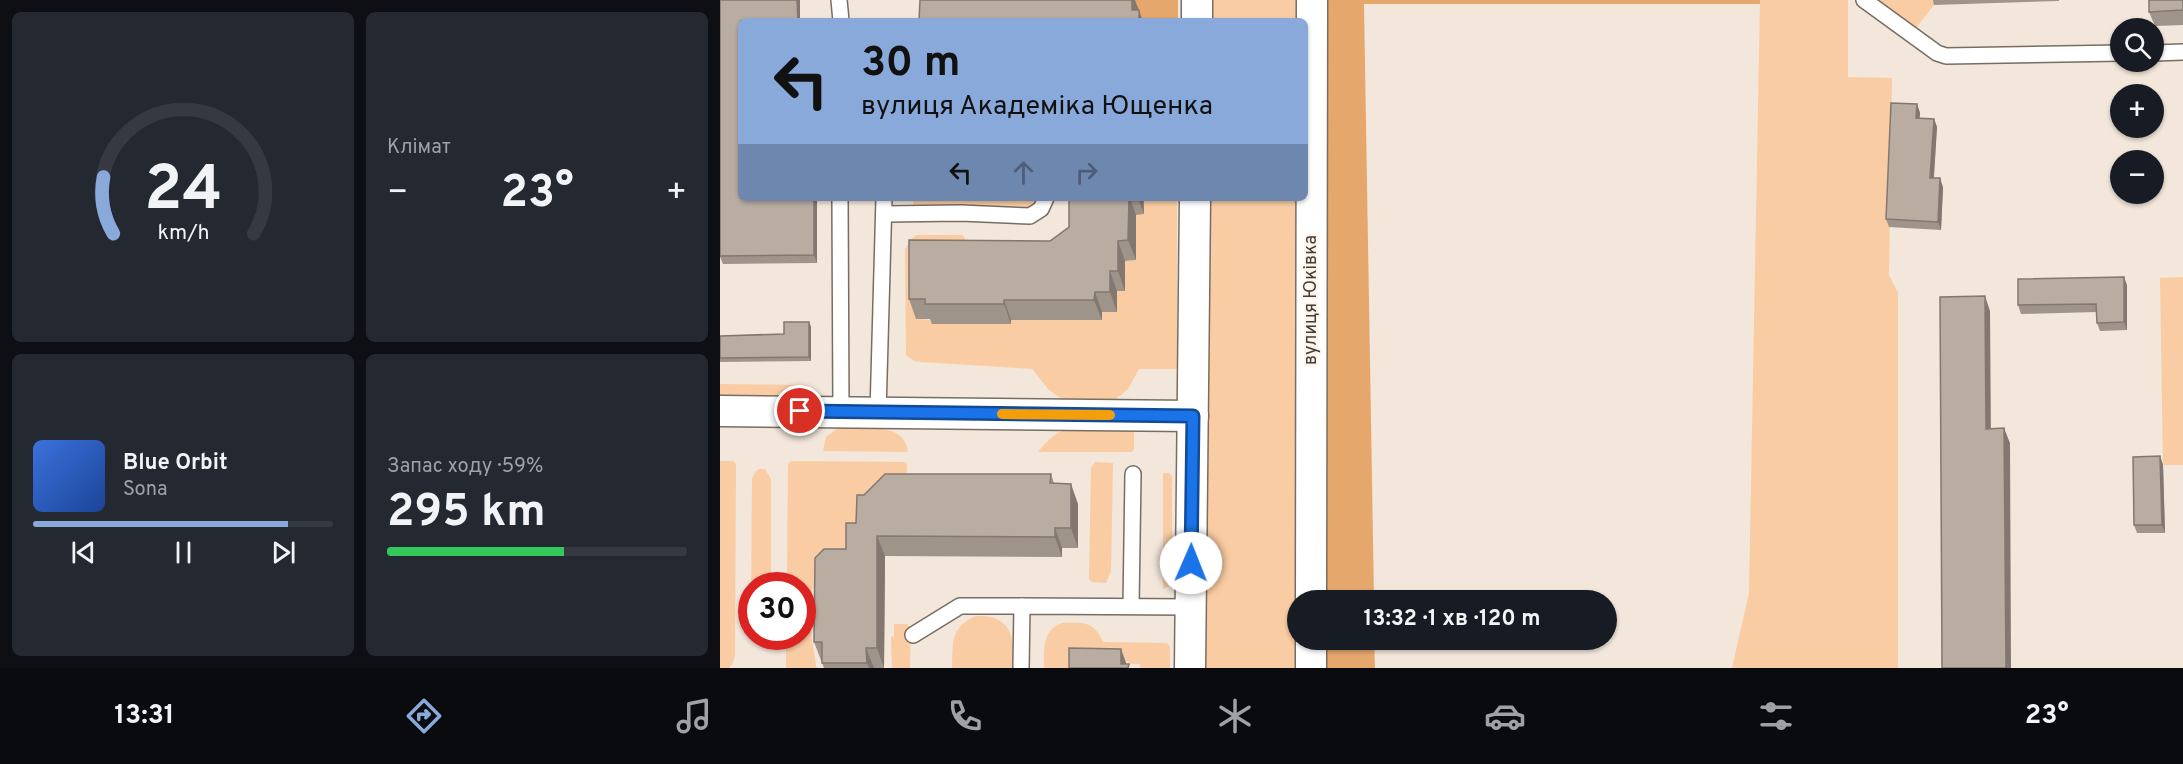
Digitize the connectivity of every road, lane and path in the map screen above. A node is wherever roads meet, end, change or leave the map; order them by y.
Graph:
1 (839, 0) edge
2 (1197, 0) edge
3 (1312, 0) edge
4 (1864, 0) edge
5 (841, 18) edge
6 (1197, 18) edge
7 (2183, 52) edge
8 (2110, 53) edge
9 (2164, 53) edge
10 (840, 201) edge
11 (884, 201) edge
12 (1044, 201) edge
13 (1195, 201) edge
14 (884, 214) junction
15 (720, 411) edge
16 (841, 412) junction
17 (878, 413) junction
18 (1193, 416) junction
19 (1132, 474) dead end
20 (1311, 590) edge
21 (1022, 606) junction
22 (1131, 606) junction
23 (1191, 607) junction
24 (913, 635) dead end
25 (1311, 650) edge
26 (1021, 668) edge
27 (1190, 668) edge
28 (1311, 668) edge

1 - 5 lane
2 - 6 street
3 - 20 street, вулиця Юківка
4 - 8 lane
7 - 9 lane
10 - 16 lane
11 - 14 lane
12 - 14 lane
13 - 18 street
14 - 17 lane
15 - 16 street
16 - 17 street
17 - 18 street
18 - 23 street
19 - 22 lane
21 - 22 lane
21 - 24 lane
21 - 26 lane
22 - 23 lane
23 - 27 street
25 - 28 street

